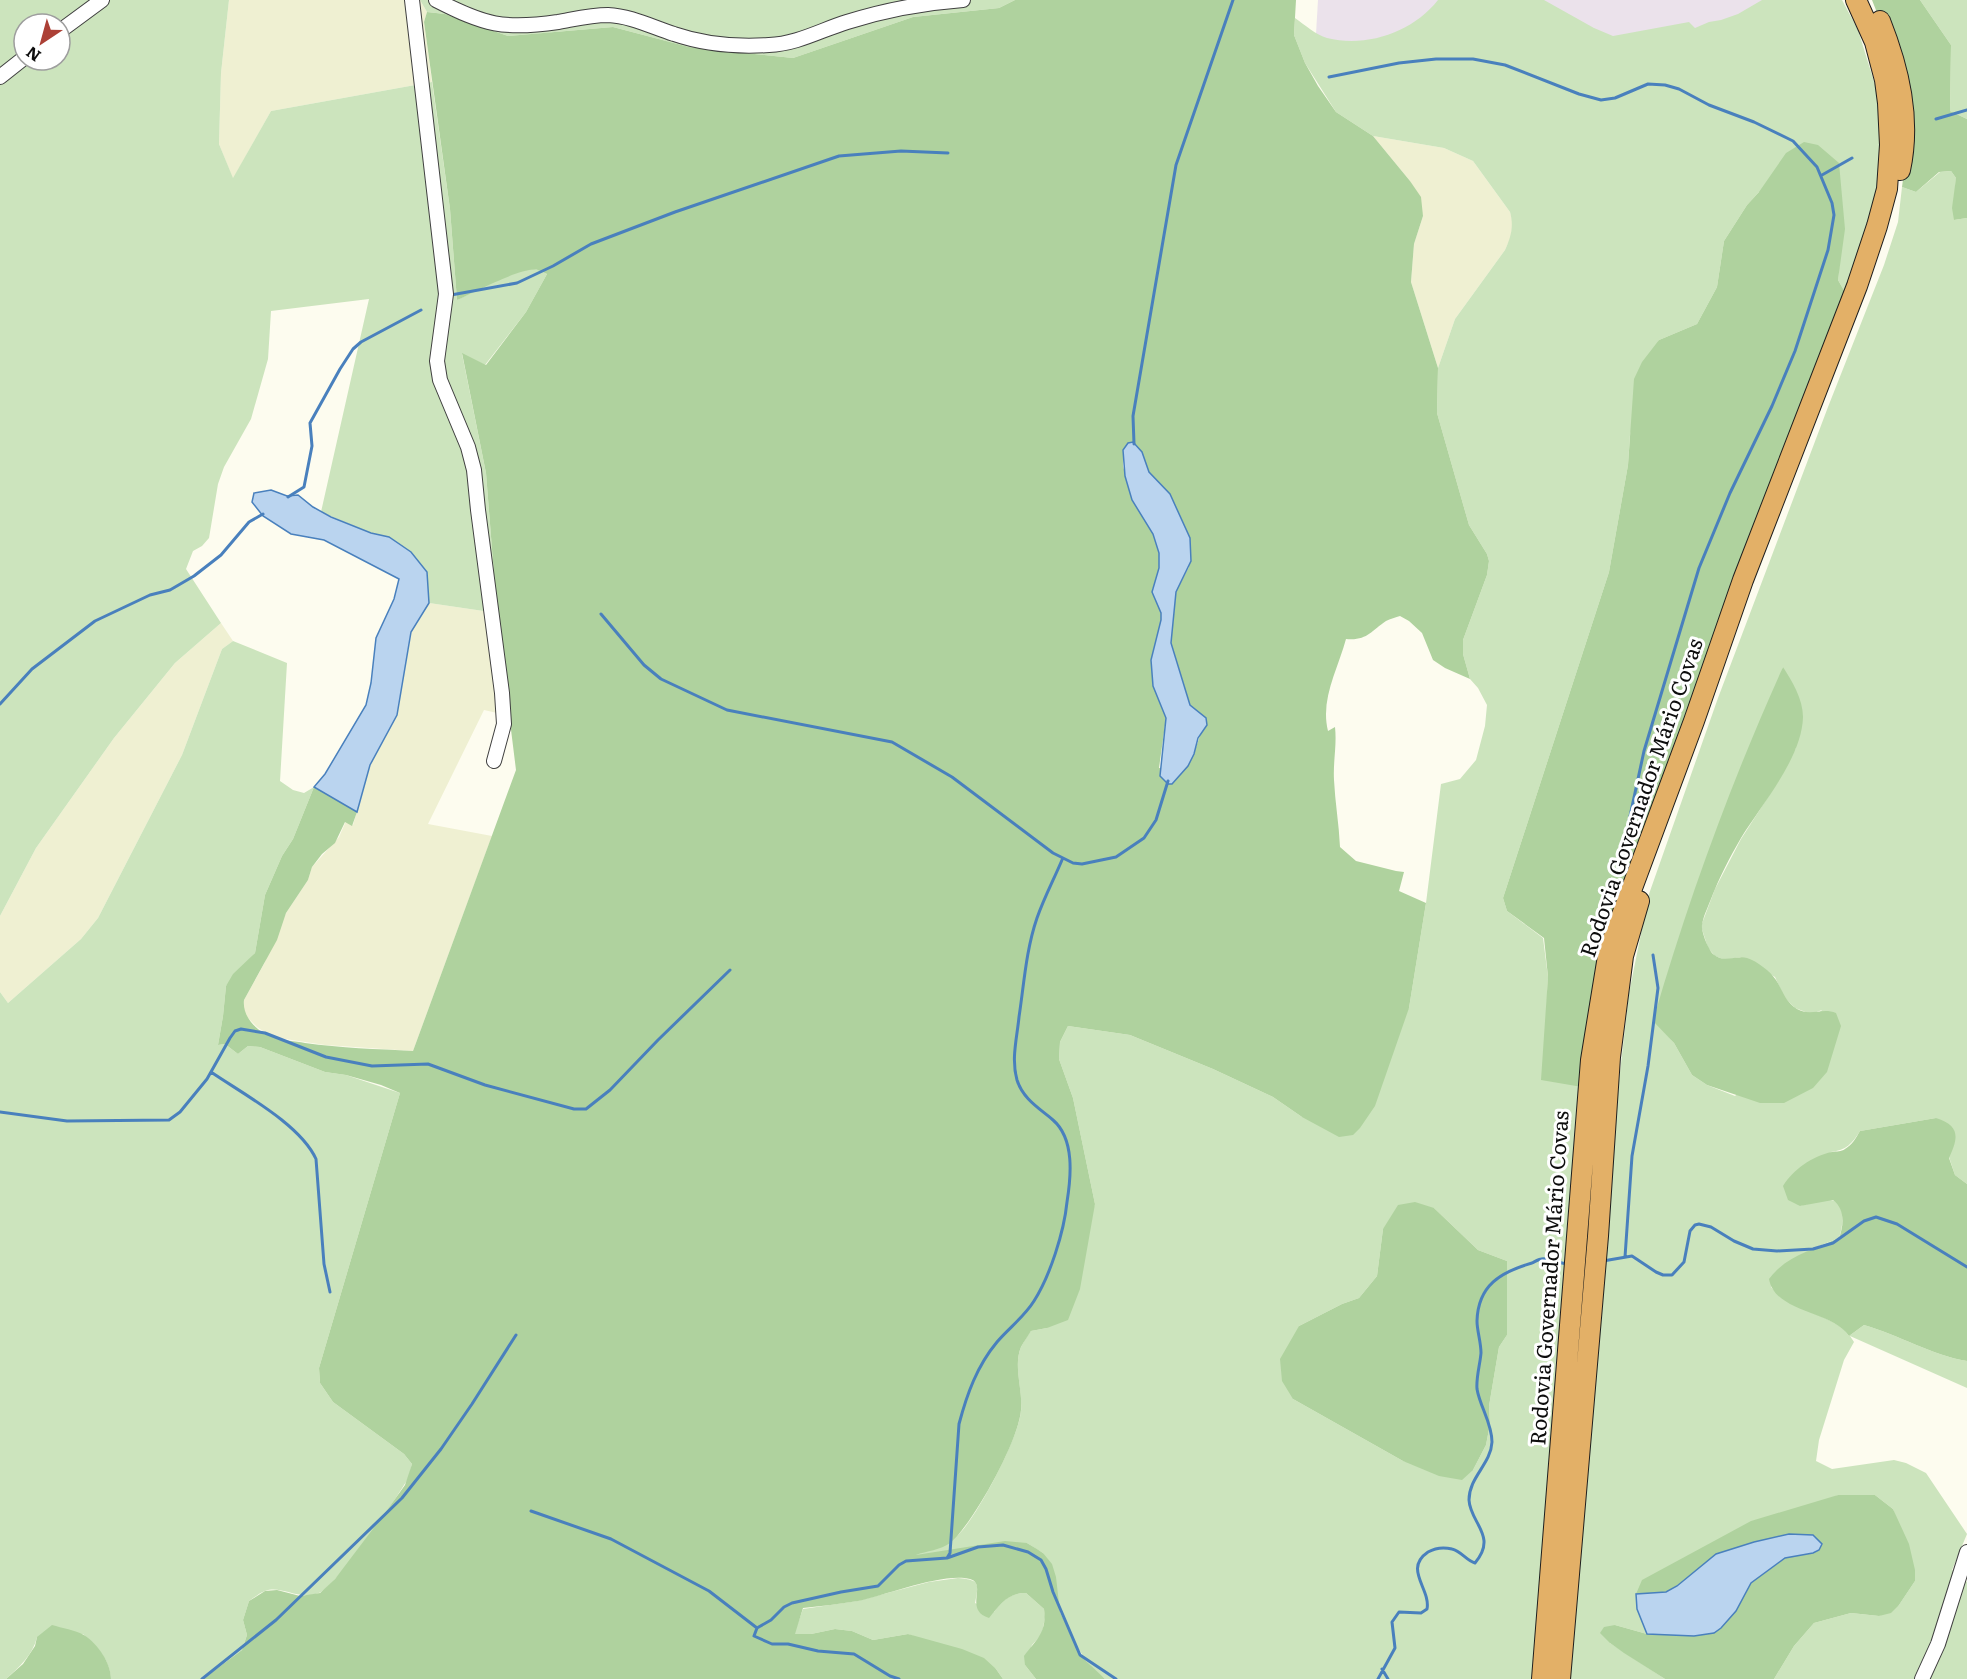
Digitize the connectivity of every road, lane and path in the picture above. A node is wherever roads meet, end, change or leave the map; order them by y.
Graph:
1 (102, 0) edge
2 (412, 0) edge
3 (436, 0) edge
4 (963, 0) edge
5 (1856, 0) edge
6 (1871, 0) edge
7 (72, 22) edge
8 (12, 68) edge
9 (0, 77) edge
10 (494, 761) dead end
11 (1584, 1288) junction
12 (1967, 1552) edge
13 (1542, 1679) edge
14 (1560, 1679) edge
15 (1922, 1679) edge

1 - 7 street
2 - 10 street
3 - 4 street
5 - 11 highway, Rodovia Governador Mário Covas
6 - 11 highway, Rodovia Governador Mário Covas
8 - 9 street
11 - 13 highway, Rodovia Governador Mário Covas
11 - 14 highway, Rodovia Governador Mário Covas
12 - 15 street

